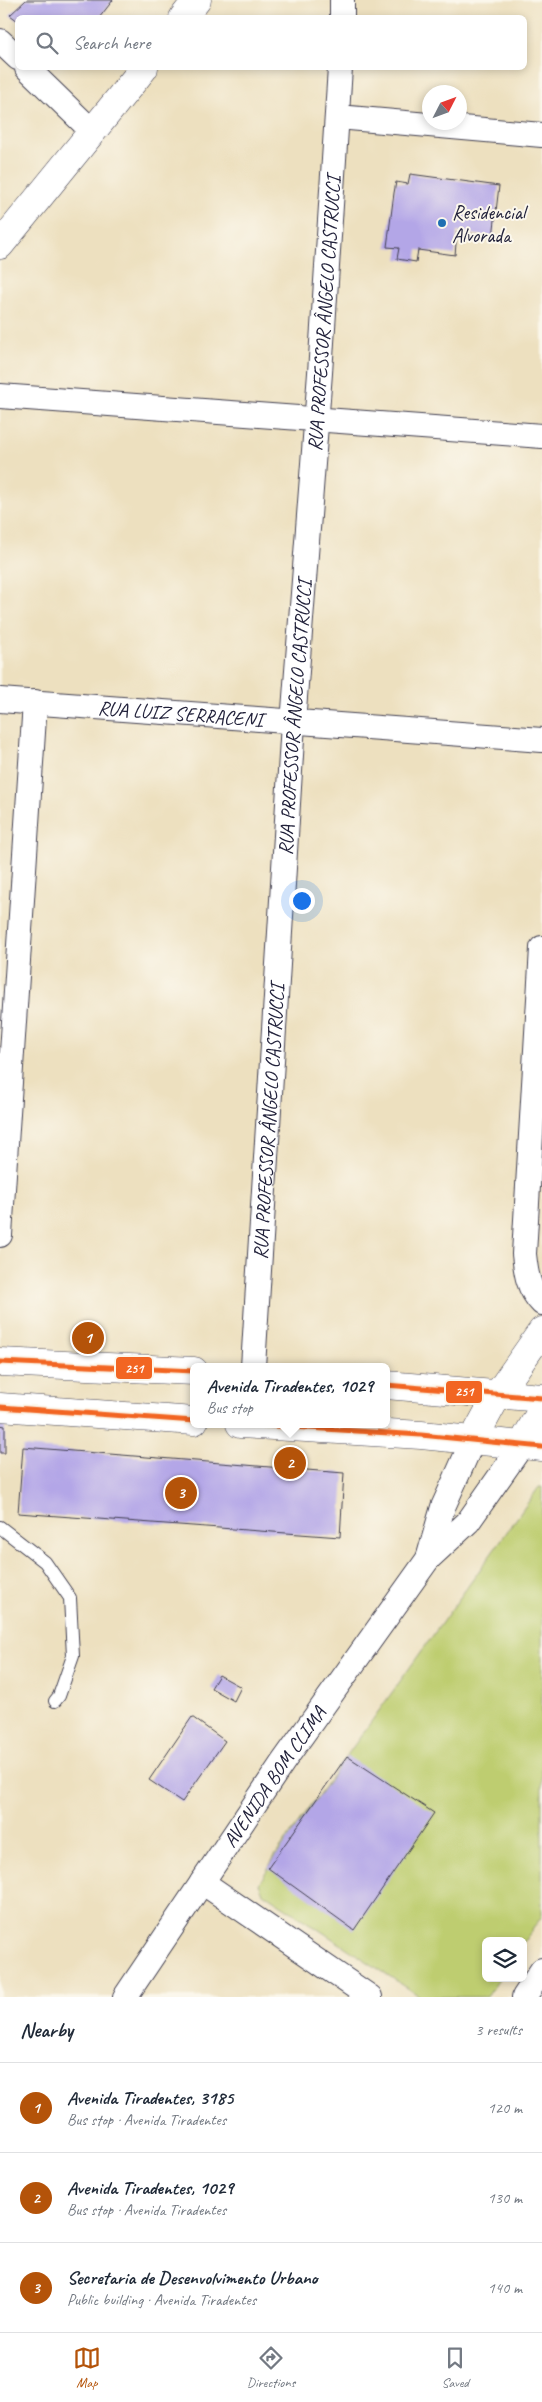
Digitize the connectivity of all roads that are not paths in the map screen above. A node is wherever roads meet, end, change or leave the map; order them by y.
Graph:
1 (197, 0) edge
2 (342, 0) edge
3 (185, 15) edge
4 (342, 15) edge
5 (0, 41) edge
6 (15, 55) edge
7 (29, 70) edge
8 (142, 70) edge
9 (340, 70) edge
10 (338, 118) junction
11 (93, 132) junction
12 (542, 135) edge
13 (0, 245) edge
14 (0, 396) edge
15 (316, 418) junction
16 (542, 436) edge
17 (0, 700) edge
18 (35, 702) junction
19 (293, 723) junction
20 (542, 740) edge
21 (542, 948) edge
22 (0, 1234) edge
23 (542, 1303) edge
24 (542, 1331) edge
25 (0, 1362) edge
26 (253, 1363) edge
27 (190, 1371) edge
28 (390, 1385) edge
29 (498, 1394) junction
30 (542, 1398) edge
31 (0, 1408) edge
32 (542, 1410) edge
33 (190, 1421) edge
34 (306, 1428) edge
35 (473, 1440) junction
36 (532, 1446) edge
37 (0, 1527) edge
38 (428, 1559) junction
39 (55, 1701) dead end
40 (202, 1882) junction
41 (542, 1970) edge
42 (125, 1997) edge
43 (370, 1997) edge
44 (524, 1997) edge

1 - 3 main road
2 - 4 street
5 - 6 street
7 - 11 street
8 - 11 main road
9 - 10 street, RUA PROFESSOR ÂNGELO CASTRUCCI
10 - 12 street
10 - 15 street, RUA PROFESSOR ÂNGELO CASTRUCCI
11 - 13 main road
14 - 15 street
15 - 16 street
15 - 19 street, RUA PROFESSOR ÂNGELO CASTRUCCI
17 - 18 street, RUA LUIZ SERRACENI
18 - 19 street, RUA LUIZ SERRACENI
18 - 22 street
19 - 20 street, RUA LUIZ SERRACENI
19 - 26 street, RUA PROFESSOR ÂNGELO CASTRUCCI
21 - 23 street
24 - 29 main road, AVENIDA BOM CLIMA
25 - 27 main road
28 - 29 main road
29 - 30 main road
29 - 35 main road, AVENIDA BOM CLIMA
31 - 33 main road
32 - 36 main road, AVENIDA BOM CLIMA
34 - 35 main road
35 - 36 main road
35 - 38 street, AVENIDA BOM CLIMA
36 - 38 street, AVENIDA BOM CLIMA
37 - 39 lane
38 - 40 street, AVENIDA BOM CLIMA
40 - 42 street, AVENIDA BOM CLIMA
40 - 43 street
41 - 44 street

